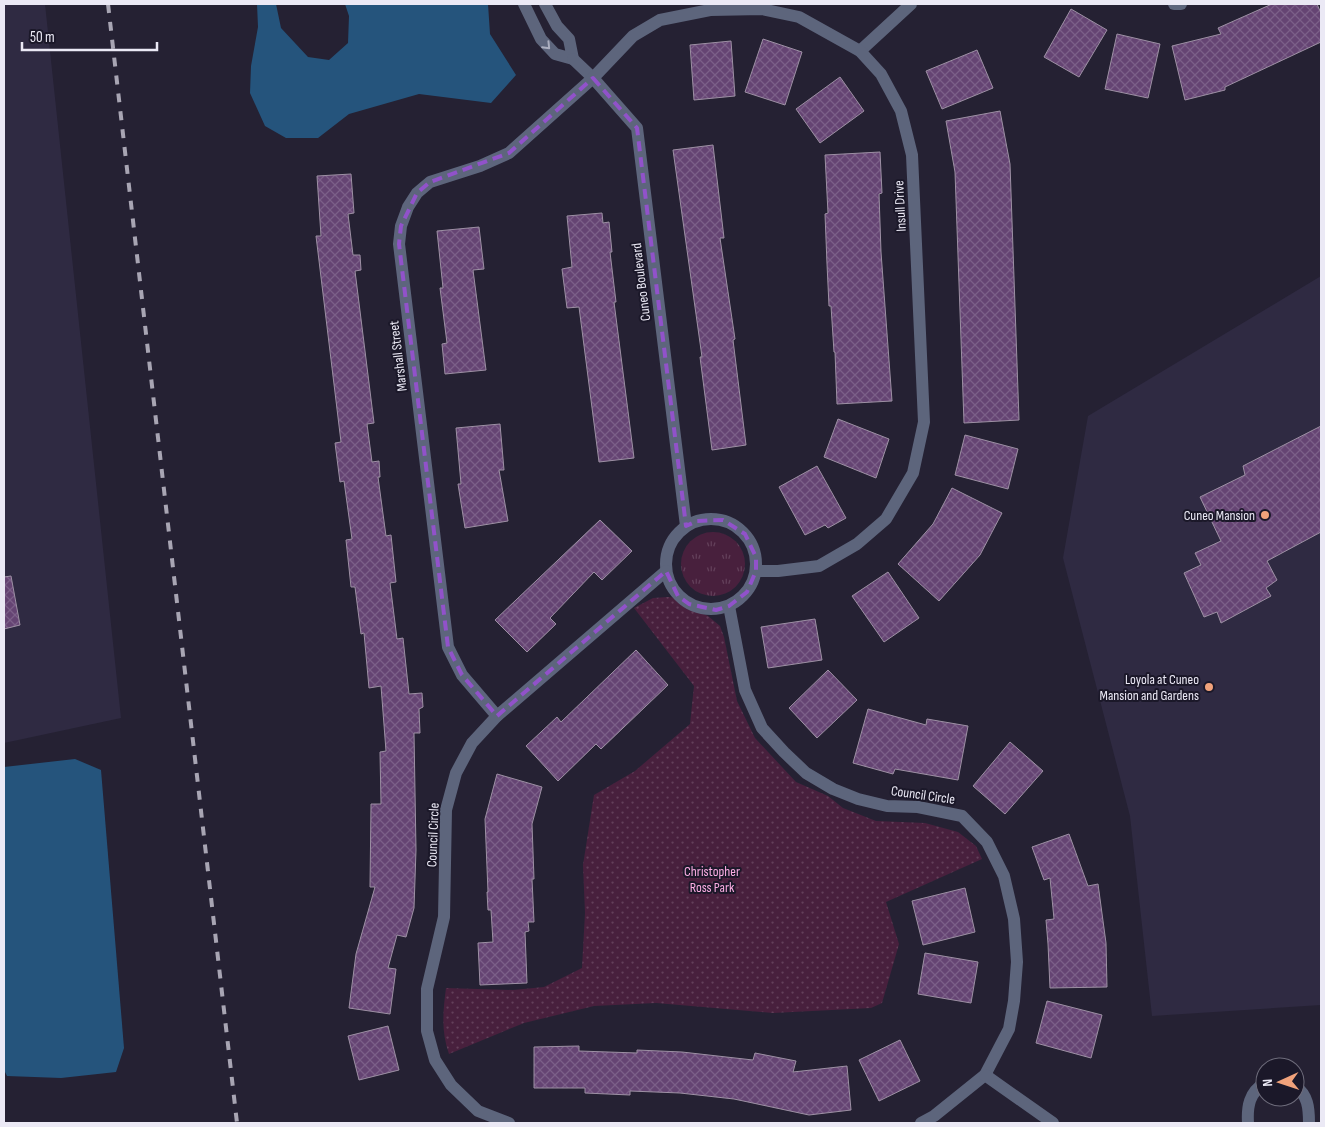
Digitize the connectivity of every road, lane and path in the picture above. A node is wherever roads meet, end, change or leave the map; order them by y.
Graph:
1 (524, 4) edge
2 (545, 4) edge
3 (911, 4) edge
4 (1174, 4) edge
5 (1181, 4) edge
6 (860, 51) junction
7 (573, 59) junction
8 (593, 78) junction
9 (686, 526) junction
10 (666, 571) junction
11 (756, 571) junction
12 (729, 606) junction
13 (497, 716) junction
14 (986, 1075) junction
15 (1255, 1090) edge
16 (1305, 1096) edge
17 (509, 1123) edge
18 (921, 1123) edge
19 (1053, 1123) edge
20 (1248, 1123) edge
21 (1309, 1123) edge

1 -> 7 street, Cuneo Boulevard
2 - 7 street, Cuneo Boulevard
3 - 6 street
4 - 5 street
6 - 8 street, Insull Drive
6 - 11 street, Insull Drive
7 - 8 street, Cuneo Boulevard
8 - 9 street, Cuneo Boulevard
8 - 13 street, Marshall Street
9 - 10 street
9 - 11 street
10 - 12 street
10 - 13 street, Council Circle
11 - 12 street
12 - 14 street, Council Circle
13 - 17 street, Council Circle
14 - 18 street, Council Circle
14 - 19 street
15 - 20 street
16 - 21 street

